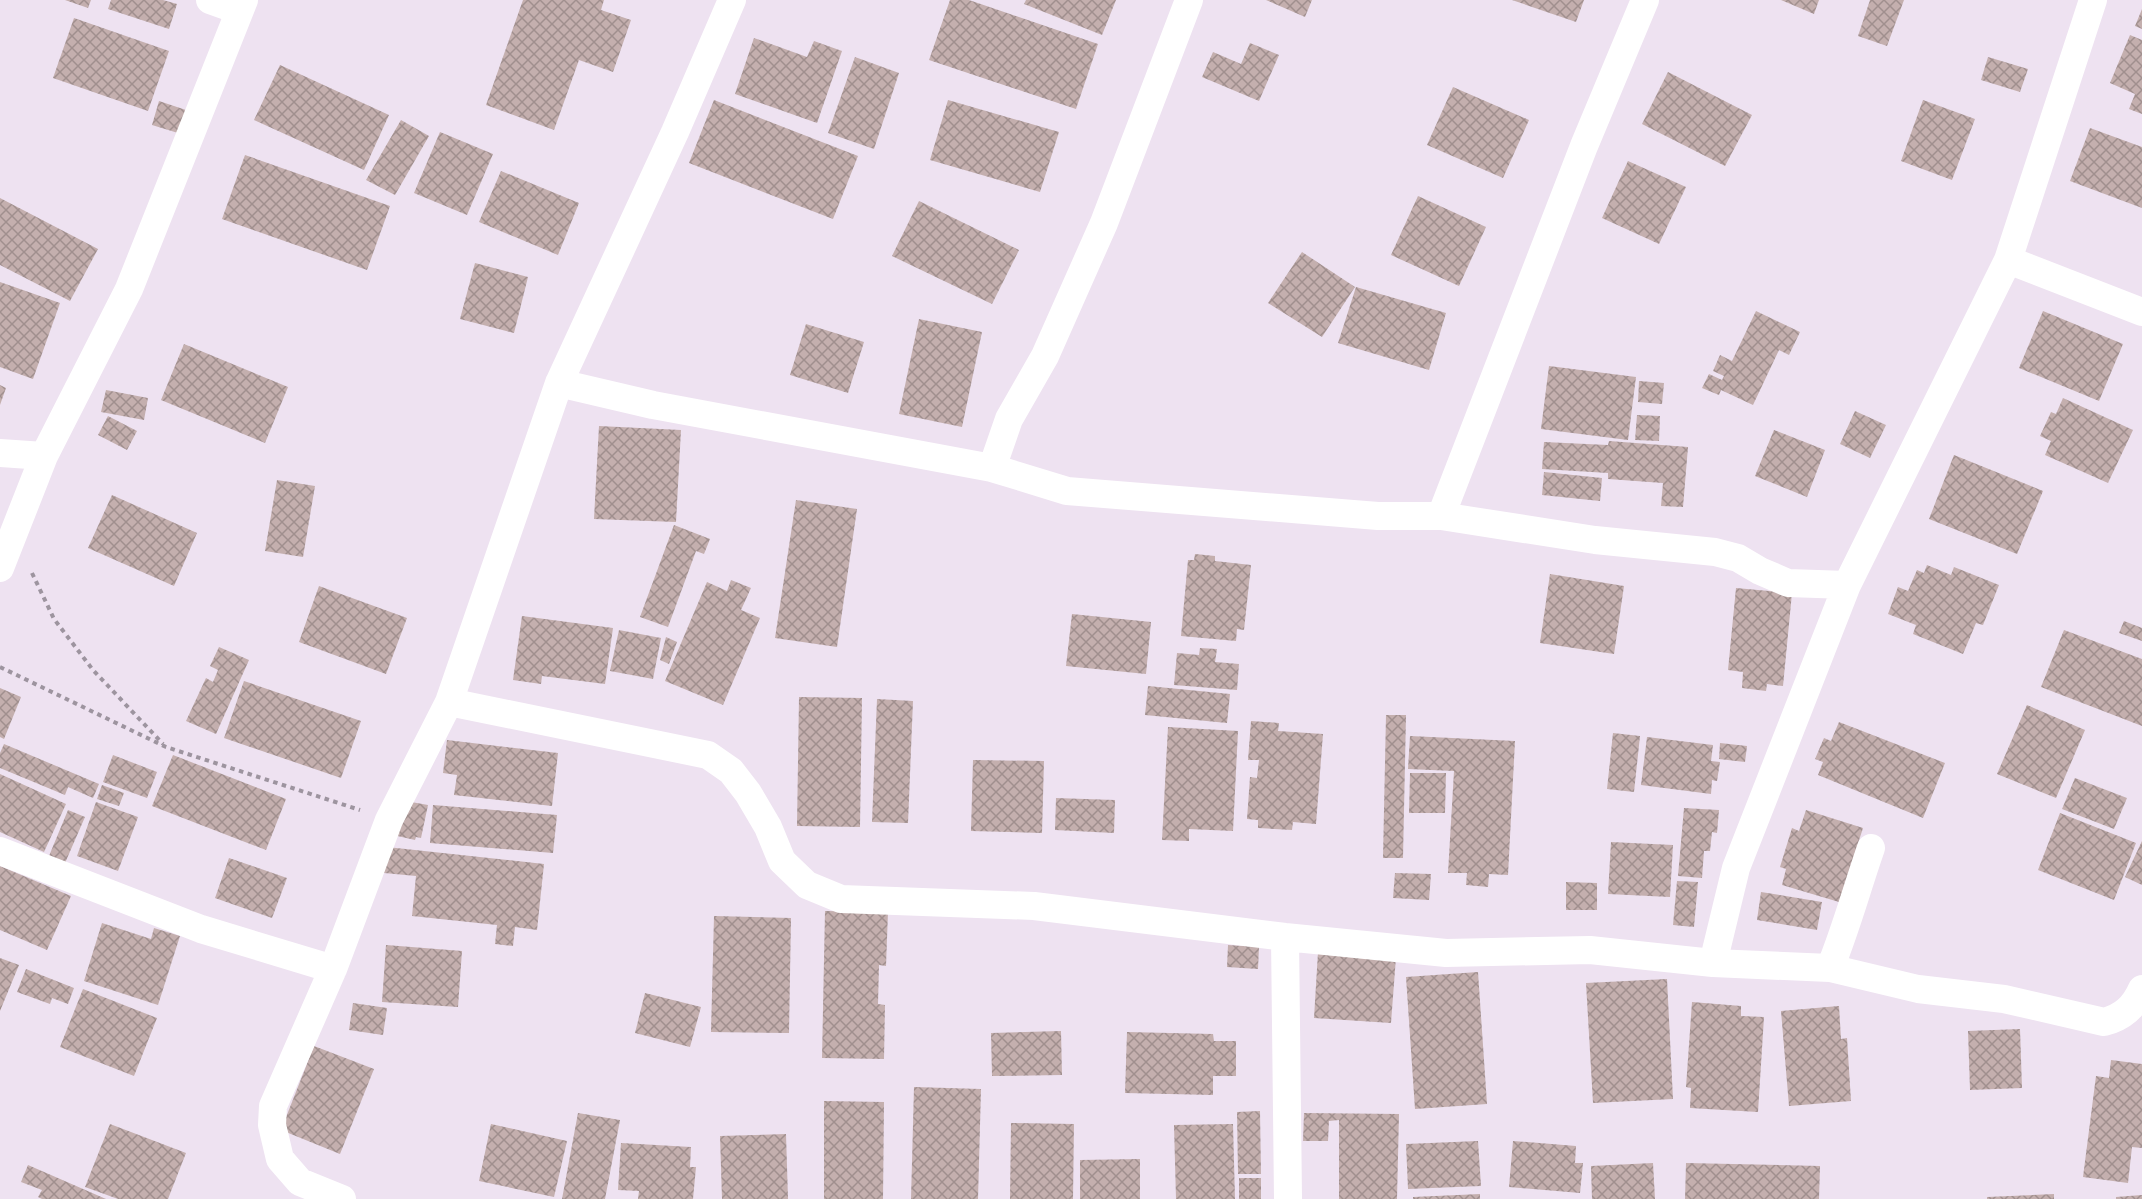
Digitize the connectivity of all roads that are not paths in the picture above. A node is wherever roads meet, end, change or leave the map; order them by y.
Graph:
1 (210, 0) edge
2 (732, 0) edge
3 (1189, 0) edge
4 (1645, 0) edge
5 (2093, 0) edge
6 (241, 5) edge
7 (2008, 260) junction
8 (2142, 312) edge
9 (559, 383) junction
10 (0, 453) edge
11 (44, 456) junction
12 (992, 468) junction
13 (1441, 516) junction
14 (0, 568) edge
15 (1848, 585) junction
16 (449, 702) junction
17 (1871, 848) dead end
18 (0, 851) edge
19 (1285, 937) junction
20 (1713, 963) junction
21 (1830, 968) junction
22 (333, 969) junction
23 (2142, 989) edge
24 (342, 1199) edge
25 (1288, 1199) edge

1 - 6 street
2 - 9 street
3 - 12 street
4 - 13 street
5 - 7 street
6 - 11 street
7 - 8 street
7 - 15 street
9 - 12 street
9 - 16 street
10 - 11 street
11 - 14 street
12 - 13 street
13 - 15 street
15 - 20 street
16 - 19 street
16 - 22 street
17 - 21 street
18 - 22 street
19 - 20 street
19 - 25 street
20 - 21 street
21 - 23 street
22 - 24 street

